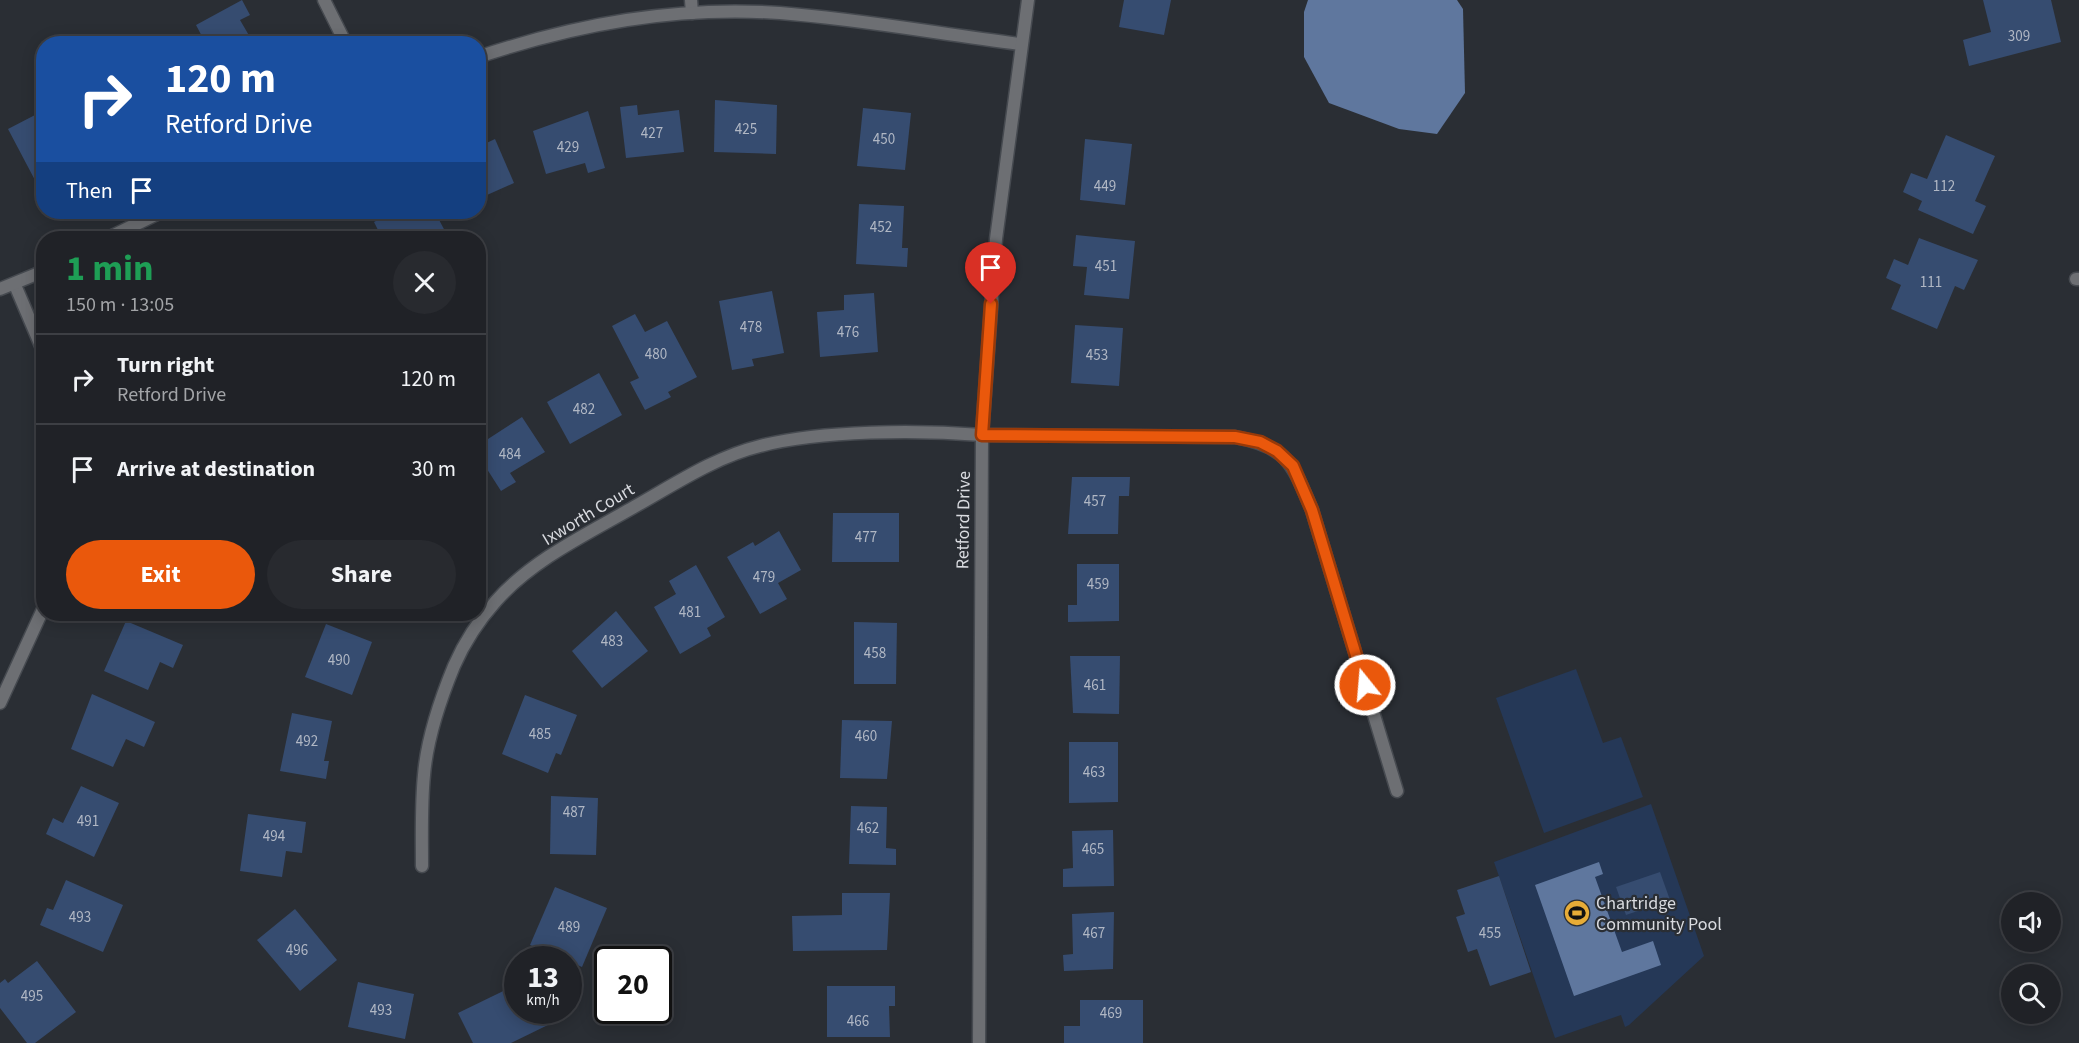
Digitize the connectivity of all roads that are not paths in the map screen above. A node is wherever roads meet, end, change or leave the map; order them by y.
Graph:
1 (324, 0) edge
2 (1028, 0) edge
3 (692, 6) edge
4 (342, 36) edge
5 (1020, 44) junction
6 (486, 54) edge
7 (147, 219) edge
8 (122, 231) edge
9 (36, 275) edge
10 (15, 285) junction
11 (0, 289) edge
12 (36, 334) edge
13 (982, 435) junction
14 (486, 614) edge
15 (38, 621) edge
16 (481, 621) edge
17 (0, 703) edge
18 (1397, 791) dead end
19 (422, 866) dead end
20 (979, 1043) edge

1 - 4 street
2 - 5 street, Retford Drive
3 - 5 street
3 - 6 street
5 - 13 street, Retford Drive
7 - 8 street
9 - 10 street
10 - 11 street
10 - 12 street
13 - 14 street, Ixworth Court
13 - 18 street, Ixworth Court
13 - 20 street, Retford Drive
15 - 17 street
16 - 19 street, Ixworth Court

